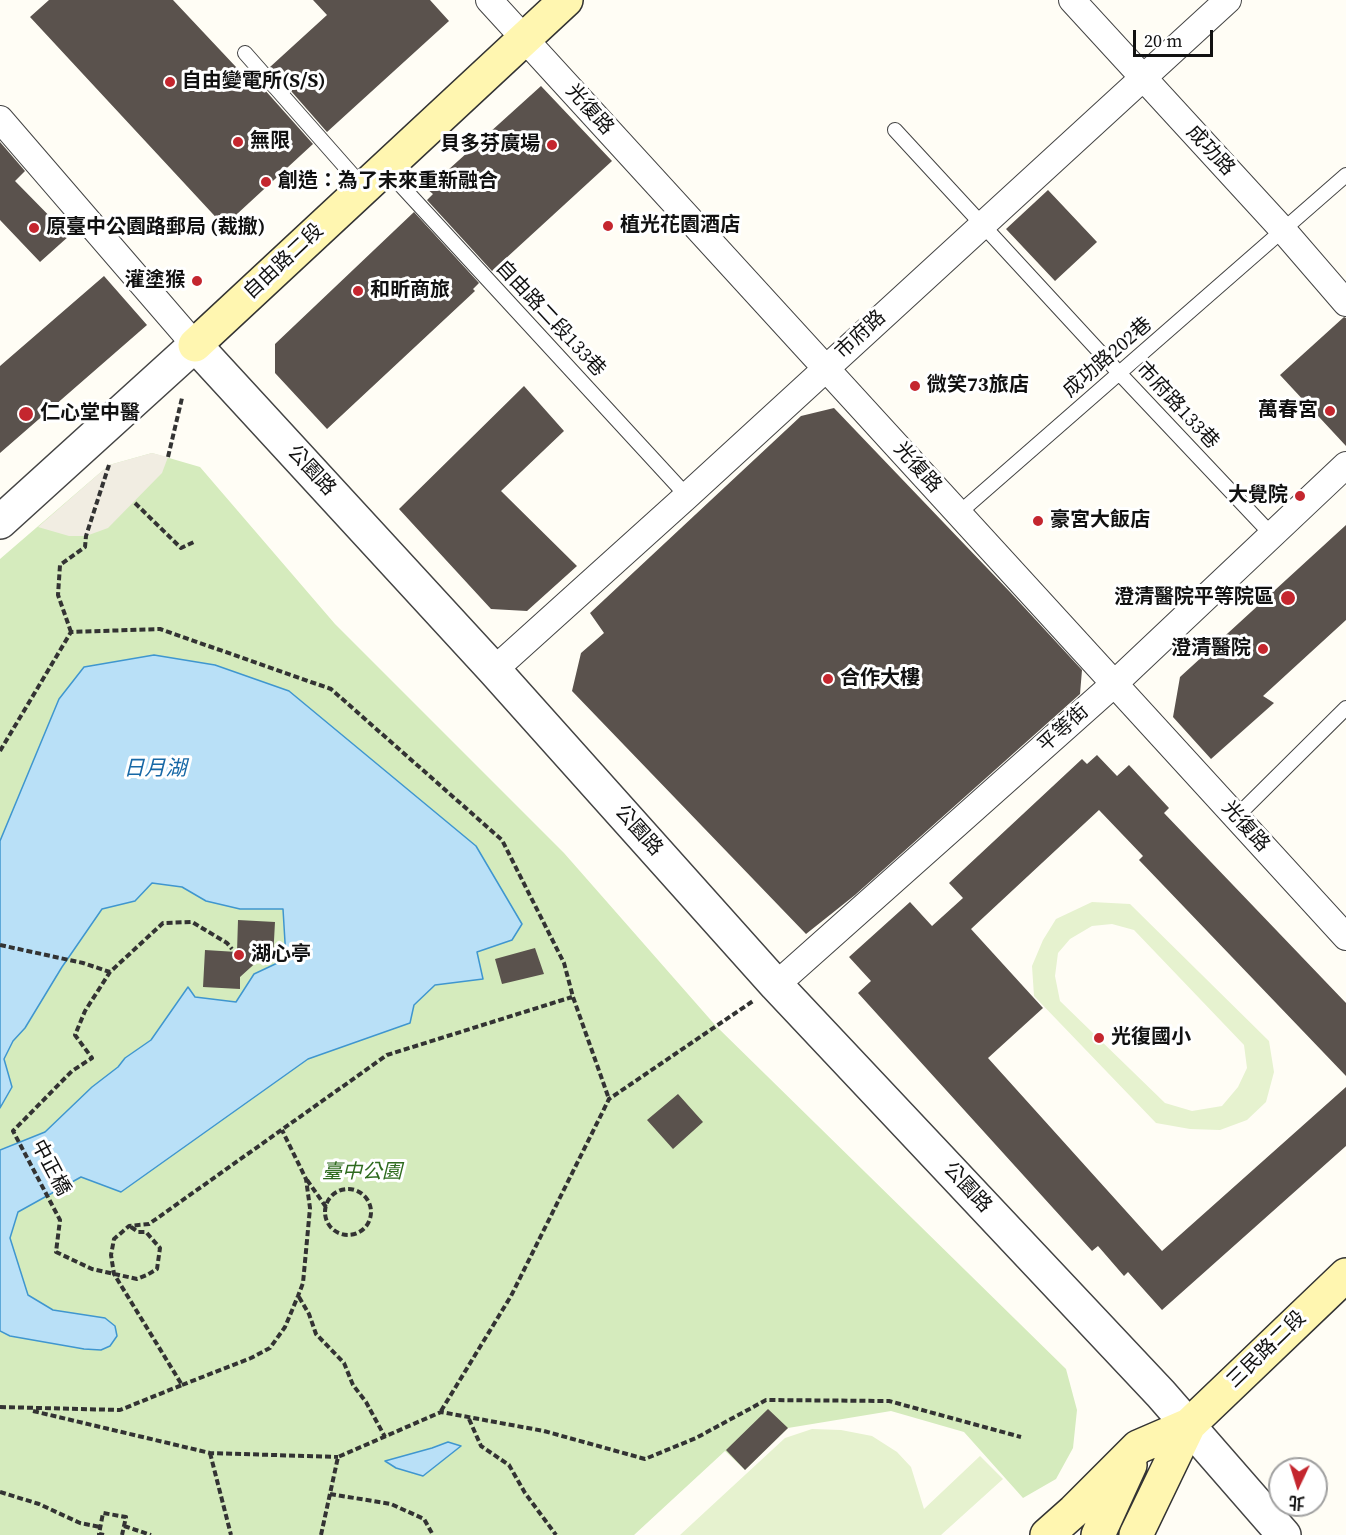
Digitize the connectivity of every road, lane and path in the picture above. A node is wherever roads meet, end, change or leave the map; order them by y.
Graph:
1 (489, 0) edge
2 (566, 0) edge
3 (1072, 0) edge
4 (1228, 0) edge
5 (524, 39) junction
6 (245, 53) dead end
7 (1143, 78) junction
8 (0, 119) edge
9 (895, 130) dead end
10 (1346, 175) edge
11 (374, 178) junction
12 (982, 224) junction
13 (1283, 230) junction
14 (1346, 303) edge
15 (195, 345) junction
16 (825, 368) junction
17 (1120, 374) junction
18 (109, 465) dead end
19 (1346, 465) edge
20 (687, 496) junction
21 (135, 503) dead end
22 (958, 513) junction
23 (0, 522) edge
24 (1272, 535) junction
25 (196, 541) dead end
26 (70, 632) junction
27 (494, 670) junction
28 (1114, 684) junction
29 (1346, 708) edge
30 (0, 751) edge
31 (1236, 817) junction
32 (1346, 937) edge
33 (0, 945) edge
34 (232, 949) dead end
35 (110, 972) junction
36 (776, 985) junction
37 (573, 997) junction
38 (609, 1099) junction
39 (282, 1130) junction
40 (306, 1179) junction
41 (326, 1207) junction
42 (129, 1226) junction
43 (114, 1274) junction
44 (1346, 1275) edge
45 (298, 1296) junction
46 (182, 1385) junction
47 (0, 1407) edge
48 (23, 1408) junction
49 (441, 1412) junction
50 (469, 1418) junction
51 (1189, 1425) junction
52 (384, 1437) junction
53 (1021, 1437) dead end
54 (1138, 1447) junction
55 (210, 1453) junction
56 (338, 1457) junction
57 (0, 1492) edge
58 (330, 1494) junction
59 (124, 1526) junction
60 (100, 1527) junction
61 (104, 1535) edge
62 (122, 1535) edge
63 (151, 1535) edge
64 (231, 1535) edge
65 (321, 1535) edge
66 (433, 1535) edge
67 (556, 1535) edge
68 (1047, 1535) edge
69 (1098, 1535) edge
70 (1136, 1535) edge
71 (1284, 1535) edge

1 - 5 street, 光復路
2 - 5 main road, 自由路二段
3 - 7 street, 成功路
4 - 7 street, 市府路
5 - 11 main road, 自由路二段
5 - 16 street, 光復路
6 - 11 lane, 自由路二段133巷
7 - 12 street, 市府路
7 - 13 street, 成功路
8 - 15 street, 公園路
9 - 12 lane, 市府路133巷
10 - 13 lane, 成功路202巷
11 - 15 main road, 自由路二段
11 - 20 lane, 自由路二段133巷
12 - 16 street, 市府路
12 - 17 lane, 市府路133巷
13 - 14 street, 成功路
13 - 17 lane, 成功路202巷
15 - 23 street, 自由路二段
15 - 27 street, 公園路
16 - 20 street, 市府路
16 - 22 street, 光復路
17 - 22 lane, 成功路202巷
17 - 24 lane, 市府路133巷
18 - 26 path
19 - 24 street, 平等街
20 - 27 street, 市府路
21 - 25 path
22 - 28 street, 光復路
24 - 28 street, 平等街
26 - 30 path
26 - 37 path
27 - 36 street, 公園路
28 - 31 street, 光復路
28 - 36 street, 平等街
29 - 31 lane
31 - 32 street, 光復路
33 - 35 path
34 - 35 path
35 - 43 path, 中正橋
36 - 38 path
36 - 51 street, 公園路
37 - 38 path
37 - 39 path
38 - 49 path
39 - 40 path
39 - 42 path
40 - 41 path
40 - 45 path
41 - 41 path
42 - 43 path
42 - 43 path
43 - 46 path
44 - 51 main road, 三民路二段
45 - 46 path
45 - 52 path
46 - 48 path
47 - 48 path
48 - 55 path
49 - 50 path
49 - 52 path
50 - 53 path
50 - 67 path
51 - 54 main road
51 - 70 main road
51 - 71 street, 公園路
52 - 56 path
54 - 68 main road
54 - 69 main road
55 - 56 path
55 - 64 path
56 - 58 path
57 - 60 path
58 - 65 path
58 - 66 path
59 - 60 path
59 - 62 path
59 - 63 path
60 - 61 path

